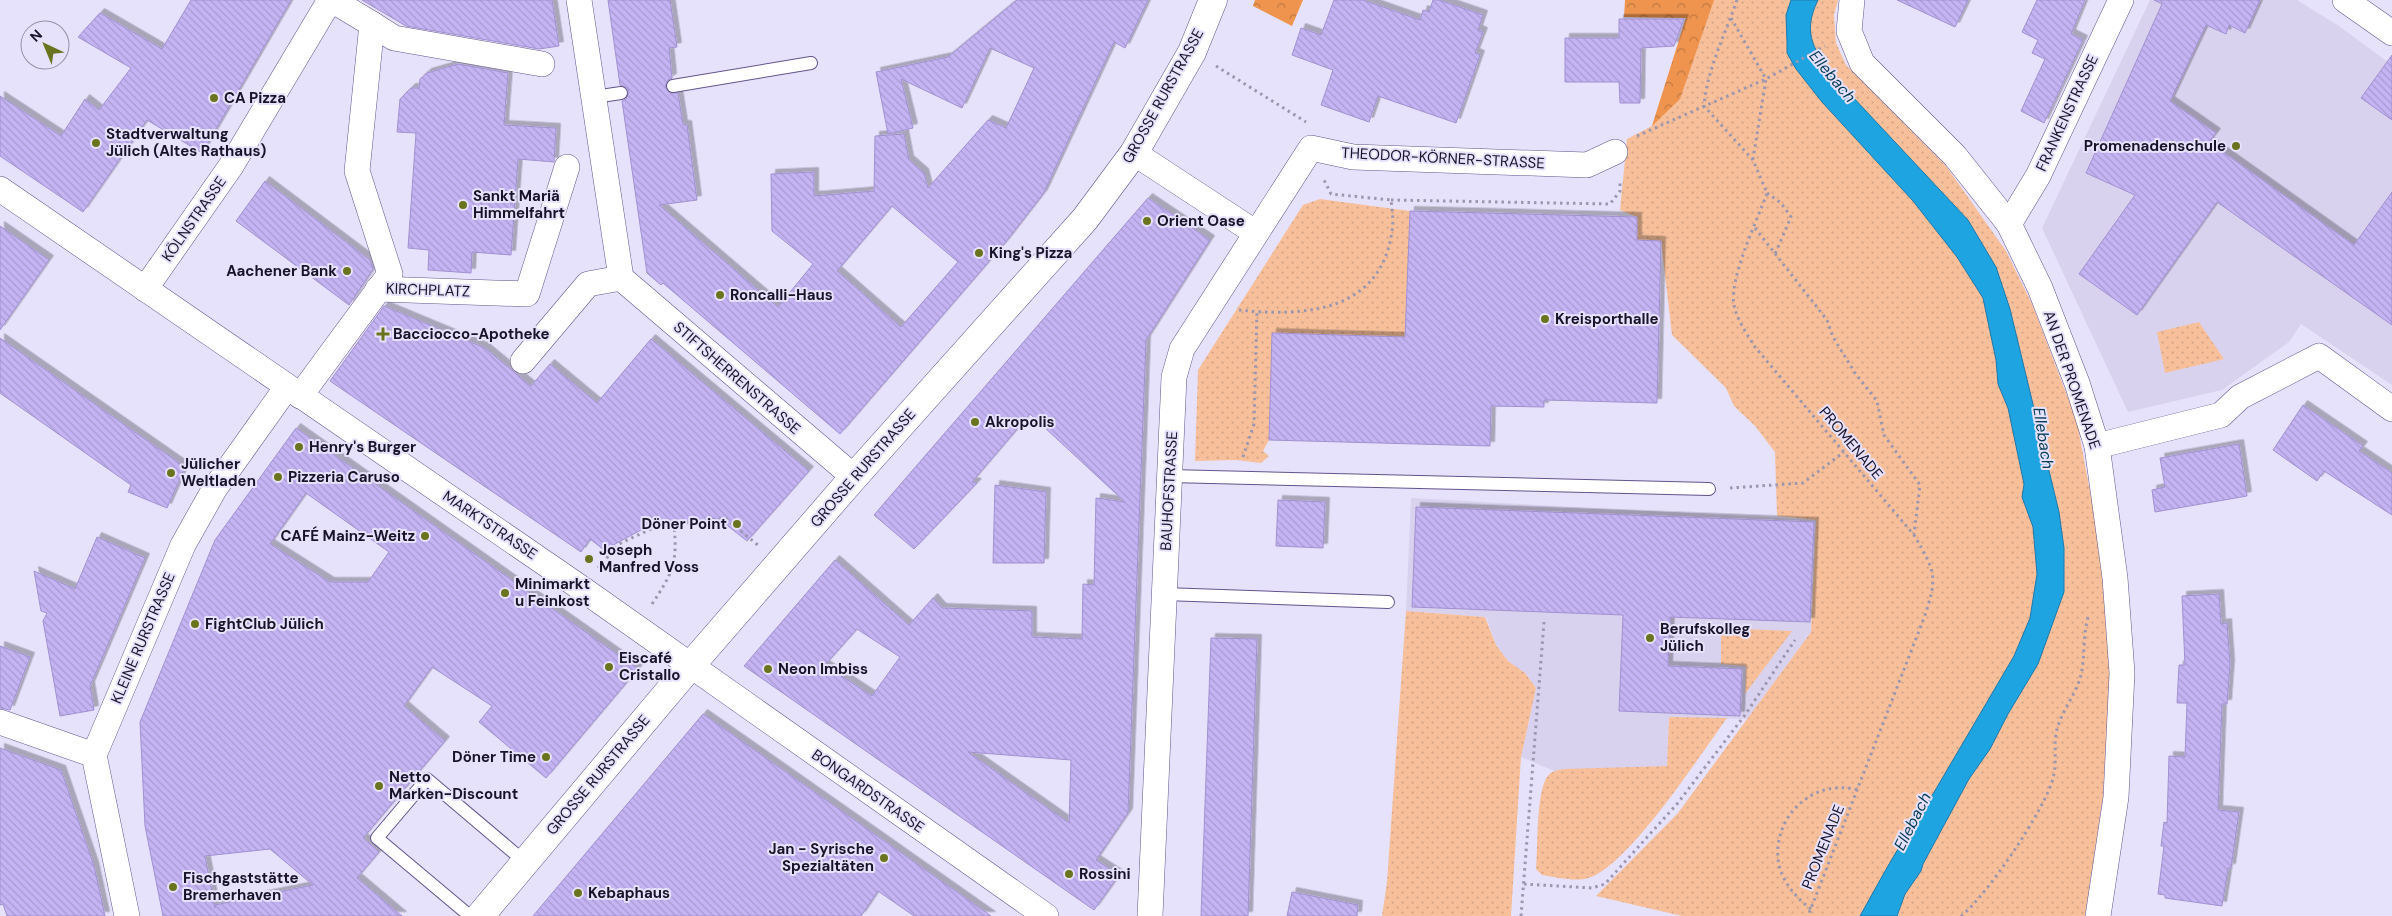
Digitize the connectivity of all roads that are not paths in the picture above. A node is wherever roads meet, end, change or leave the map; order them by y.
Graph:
1 (331, 0) edge
2 (579, 0) edge
3 (1214, 0) edge
4 (1852, 0) edge
5 (2121, 0) edge
6 (2345, 0) edge
7 (372, 24) junction
8 (2392, 33) edge
9 (811, 63) dead end
10 (542, 64) dead end
11 (673, 86) dead end
12 (621, 93) dead end
13 (594, 97) junction
14 (1615, 152) road end
15 (1134, 153) junction
16 (567, 168) dead end
17 (0, 189) edge
18 (2008, 224) junction
19 (1256, 233) junction
20 (621, 278) junction
21 (145, 289) junction
22 (378, 289) junction
23 (523, 361) dead end
24 (294, 391) junction
25 (2392, 409) edge
26 (2097, 446) junction
27 (1169, 476) junction
28 (854, 478) junction
29 (1709, 489) road end
30 (1164, 594) junction
31 (1388, 602) dead end
32 (691, 665) junction
33 (0, 722) edge
34 (94, 754) junction
35 (525, 862) junction
36 (127, 916) edge
37 (470, 916) edge
38 (480, 916) edge
39 (1046, 916) edge
40 (1150, 916) edge
41 (2098, 916) edge

1 - 7 street
1 - 21 street, KÖLNSTRASSE
2 - 13 street
3 - 15 main road, GROSSE RURSTRASSE
4 - 18 street, AN DER PROMENADE
5 - 18 street, FRANKENSTRASSE
6 - 8 street
7 - 10 street
7 - 22 street, KIRCHPLATZ
9 - 11 lane
12 - 13 lane
13 - 20 street
14 - 19 street, THEODOR-KÖRNER-STRASSE
15 - 19 street
15 - 28 main road, GROSSE RURSTRASSE
16 - 22 street, KIRCHPLATZ
17 - 21 street
18 - 26 street, AN DER PROMENADE
19 - 27 street, BAUHOFSTRASSE
20 - 23 street
20 - 28 street, STIFTSHERRENSTRASSE
21 - 24 street
22 - 24 street, KLEINE RURSTRASSE
24 - 32 street, MARKTSTRASSE
24 - 34 street, KLEINE RURSTRASSE
25 - 26 street
26 - 41 street, AN DER PROMENADE
27 - 29 lane
27 - 30 street, BAUHOFSTRASSE
28 - 32 main road, GROSSE RURSTRASSE
30 - 31 lane
30 - 40 street, BAUHOFSTRASSE
32 - 35 main road, GROSSE RURSTRASSE
32 - 39 street, BONGARDSTRASSE
33 - 34 street
34 - 36 street
35 - 37 lane
35 - 38 main road, GROSSE RURSTRASSE

